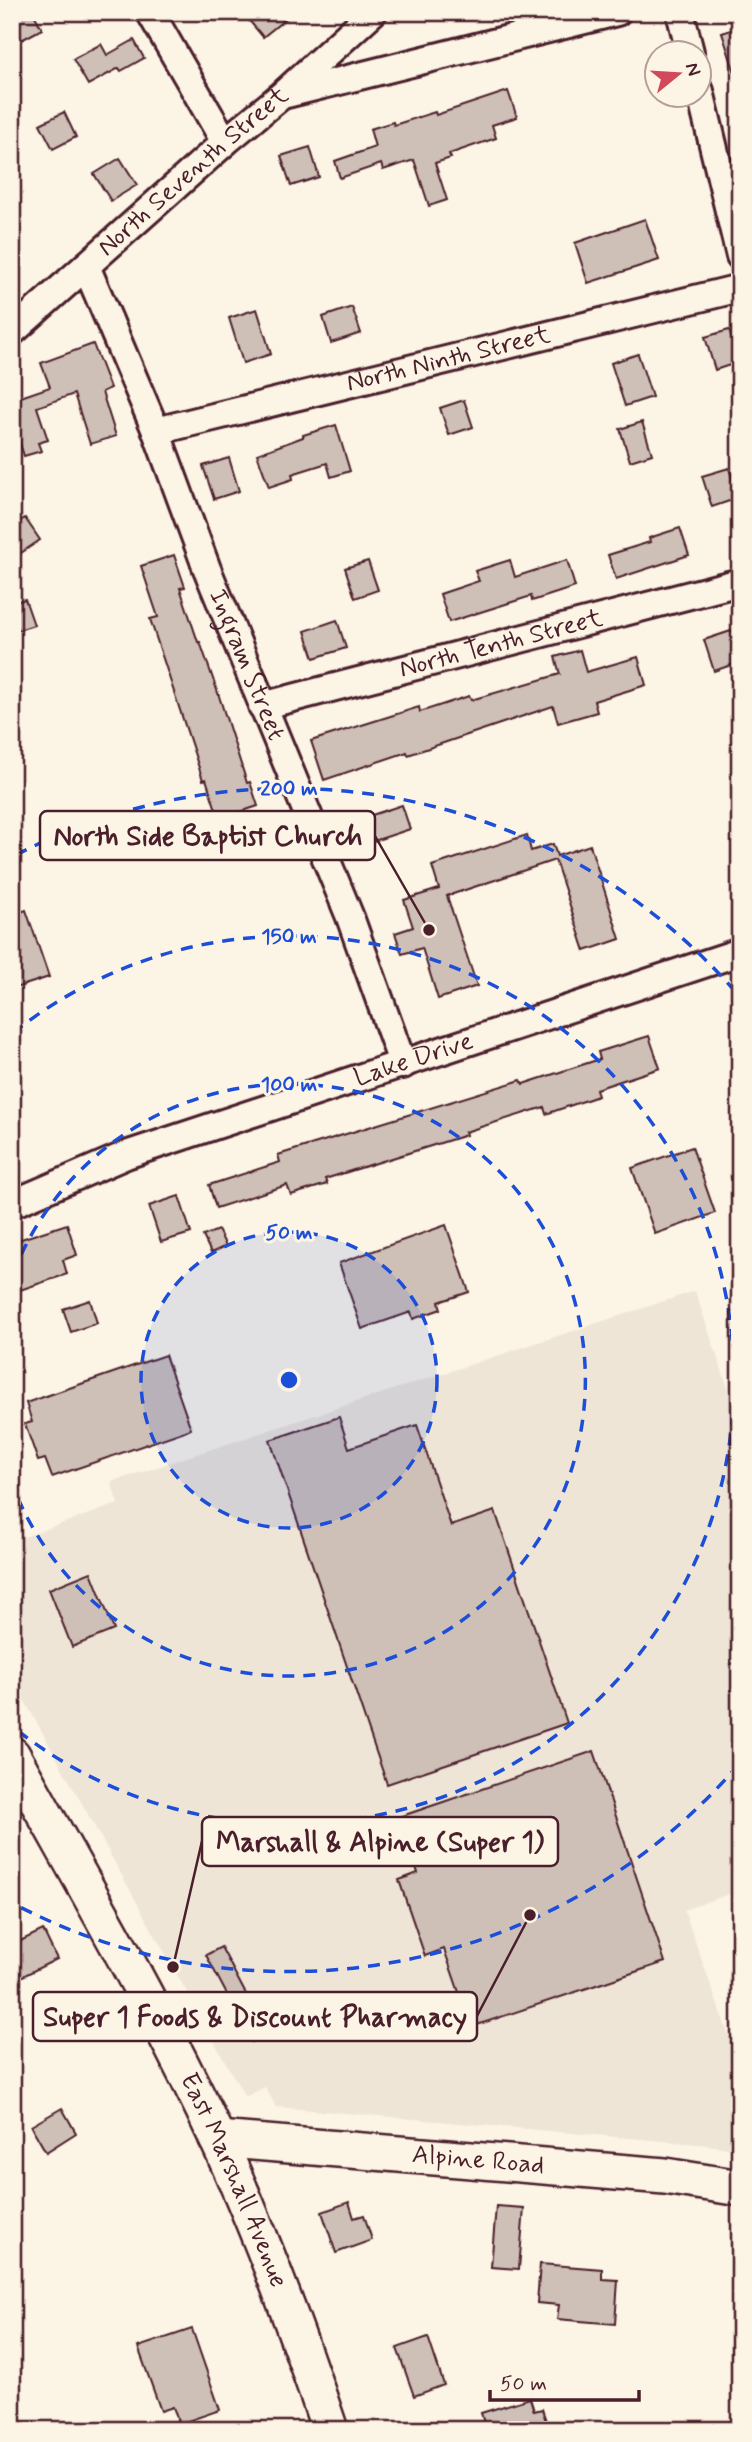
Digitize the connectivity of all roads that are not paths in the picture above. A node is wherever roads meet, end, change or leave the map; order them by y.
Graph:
1 (150, 12) edge
2 (373, 12) edge
3 (617, 12) edge
4 (680, 12) edge
5 (686, 38) edge
6 (282, 95) junction
7 (703, 108) edge
8 (225, 142) junction
9 (740, 256) edge
10 (86, 266) junction
11 (740, 288) edge
12 (12, 332) edge
13 (156, 431) junction
14 (740, 582) edge
15 (262, 706) junction
16 (740, 952) edge
17 (403, 1065) junction
18 (12, 1204) edge
19 (12, 1755) edge
20 (217, 2139) junction
21 (740, 2188) edge
22 (330, 2430) edge

1 - 8 street
2 - 6 street, North Seventh Street
3 - 6 street
4 - 5 street
6 - 8 street, North Seventh Street
7 - 9 street
8 - 10 street, North Seventh Street
10 - 12 street, North Seventh Street
10 - 13 street, Ingram Street
11 - 13 street, North Ninth Street
13 - 15 street, Ingram Street
14 - 15 street, North Tenth Street
15 - 17 street, Ingram Street
16 - 17 street, Lake Drive
17 - 18 street, Lake Drive
19 - 20 main road, East Marshall Avenue
20 - 21 main road, Alpine Road
20 - 22 main road, East Marshall Avenue

